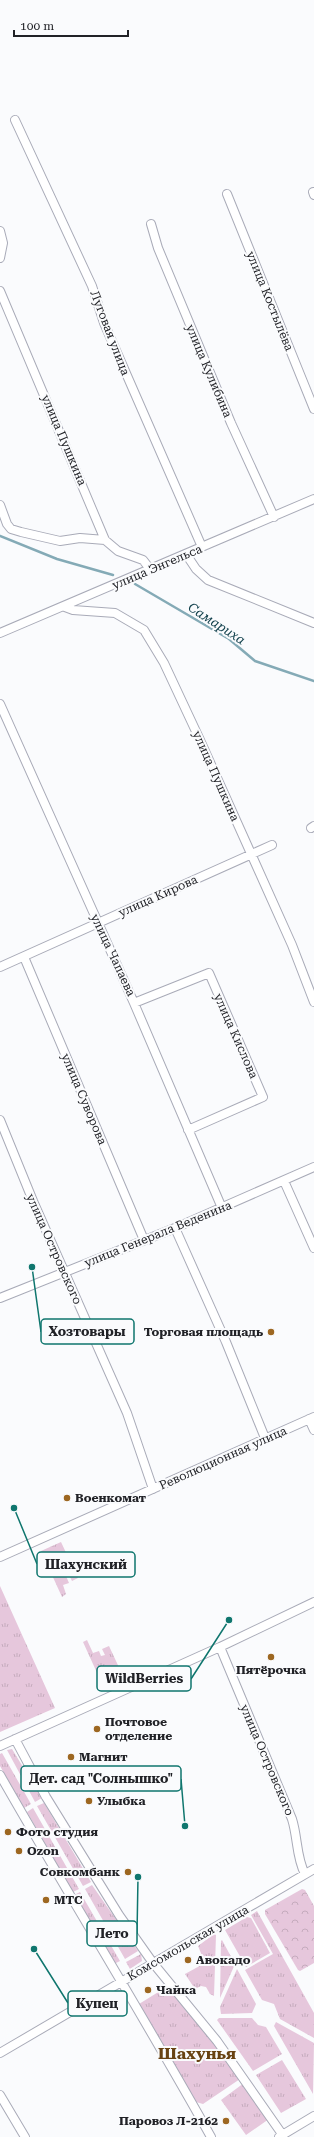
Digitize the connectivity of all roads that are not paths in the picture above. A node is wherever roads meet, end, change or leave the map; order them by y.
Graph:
1 (15, 120) dead end
2 (227, 194) dead end
3 (151, 224) dead end
4 (0, 231) edge
5 (0, 258) edge
6 (0, 291) edge
7 (2, 303) edge
8 (314, 409) edge
9 (314, 500) edge
10 (0, 505) edge
11 (274, 516) junction
12 (105, 540) junction
13 (202, 547) junction
14 (186, 554) junction
15 (150, 569) junction
16 (65, 606) junction
17 (314, 623) edge
18 (0, 633) edge
19 (0, 704) edge
20 (272, 846) dead end
21 (251, 855) junction
22 (97, 923) junction
23 (24, 957) junction
24 (0, 968) edge
25 (314, 1002) edge
26 (134, 1003) junction
27 (0, 1120) edge
28 (188, 1130) junction
29 (314, 1167) edge
30 (284, 1181) junction
31 (222, 1208) junction
32 (175, 1228) junction
33 (144, 1240) junction
34 (314, 1248) edge
35 (64, 1273) junction
36 (0, 1298) edge
37 (311, 1418) edge
38 (314, 1430) edge
39 (265, 1438) junction
40 (153, 1489) junction
41 (0, 1557) edge
42 (314, 1602) edge
43 (220, 1647) junction
44 (15, 1739) junction
45 (0, 1746) edge
46 (0, 1775) edge
47 (314, 1869) edge
48 (305, 1874) junction
49 (153, 1963) junction
50 (121, 1982) junction
51 (0, 2053) edge
52 (0, 2095) edge
53 (314, 2116) edge
54 (280, 2136) edge
55 (25, 2137) edge
56 (211, 2137) edge

1 - 13 street, Луговая улица
2 - 8 street, улица Костылёва
3 - 11 street, улица Кулибина
4 - 5 street
6 - 7 street, улица Пушкина
7 - 12 street, улица Пушкина
9 - 11 street, улица Энгельса
10 - 12 street
11 - 13 street, улица Энгельса
12 - 15 street
13 - 14 street, улица Энгельса
14 - 15 street, улица Энгельса
14 - 17 street
15 - 16 street, улица Энгельса
16 - 18 street, улица Энгельса
16 - 21 street, улица Пушкина
19 - 22 street, улица Чапаева
20 - 21 street, улица Кирова
21 - 22 street, улица Кирова
21 - 25 street, улица Пушкина
22 - 23 street, улица Кирова
22 - 26 street, улица Чапаева
23 - 24 street, улица Кирова
23 - 33 street, улица Суворова
26 - 28 street, улица Чапаева
26 - 28 street, улица Кислова
27 - 35 street, улица Островского
28 - 31 street, улица Чапаева
29 - 30 street, улица Генерала Веденина
30 - 31 street, улица Генерала Веденина
30 - 34 street
31 - 32 street, улица Генерала Веденина
32 - 33 street, улица Генерала Веденина
32 - 39 street
33 - 35 street, улица Генерала Веденина
35 - 36 street, улица Генерала Веденина
35 - 40 street, улица Островского
37 - 38 street
37 - 39 street, Революционная улица
39 - 40 street, Революционная улица
40 - 41 street, Революционная улица
42 - 43 street
43 - 44 street
43 - 48 street, улица Островского
44 - 45 street
44 - 49 street
46 - 50 street
47 - 48 street, Комсомольская улица
48 - 49 street, Комсомольская улица
49 - 50 street, Комсомольская улица
49 - 54 street
50 - 51 street, Комсомольская улица
50 - 56 street
52 - 55 street
53 - 54 street

